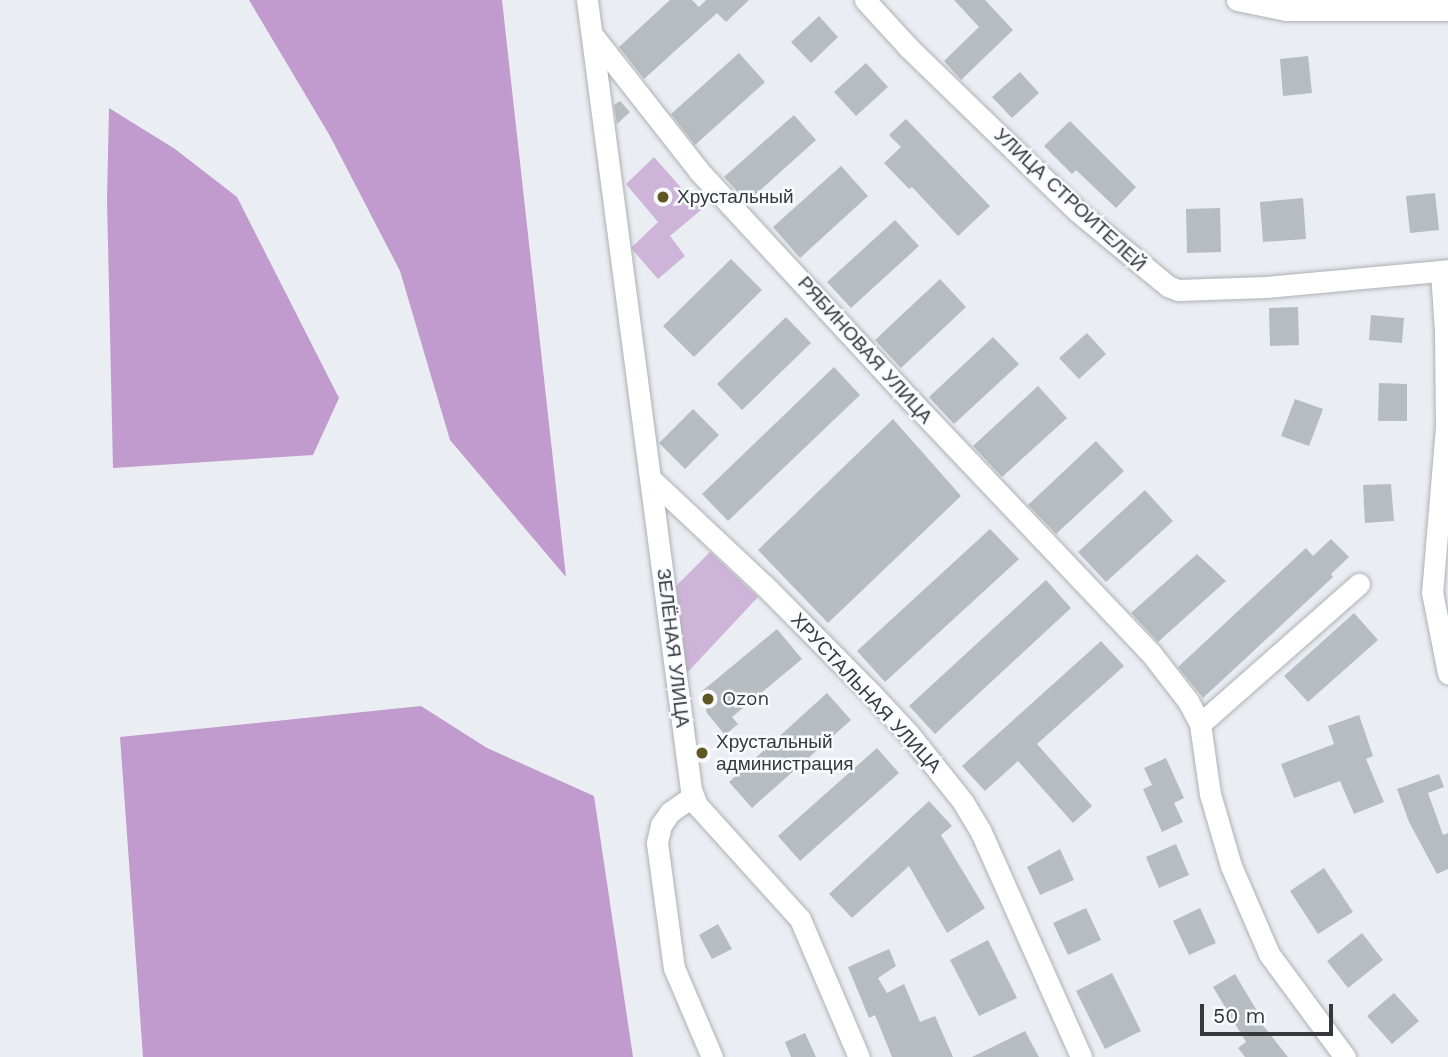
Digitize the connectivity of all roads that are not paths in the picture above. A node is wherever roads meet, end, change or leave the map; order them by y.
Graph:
1 (587, 0) edge
2 (865, 0) edge
3 (1237, 0) edge
4 (1448, 10) edge
5 (594, 37) junction
6 (1444, 270) edge
7 (652, 480) junction
8 (1359, 584) dead end
9 (1448, 673) edge
10 (1199, 724) junction
11 (693, 796) junction
12 (712, 1057) edge
13 (859, 1057) edge
14 (1081, 1057) edge
15 (1345, 1057) edge

1 - 5 street, ЗЕЛЁНАЯ УЛИЦА
2 - 6 street, УЛИЦА СТРОИТЕЛЕЙ
3 - 4 street
5 - 7 street, ЗЕЛЁНАЯ УЛИЦА
5 - 10 street, РЯБИНОВАЯ УЛИЦА
6 - 9 street
7 - 11 street, ЗЕЛЁНАЯ УЛИЦА
7 - 14 street, ХРУСТАЛЬНАЯ УЛИЦА
8 - 10 street
10 - 15 street, РЯБИНОВАЯ УЛИЦА
11 - 12 street
11 - 13 street, ЗЕЛЁНАЯ УЛИЦА

